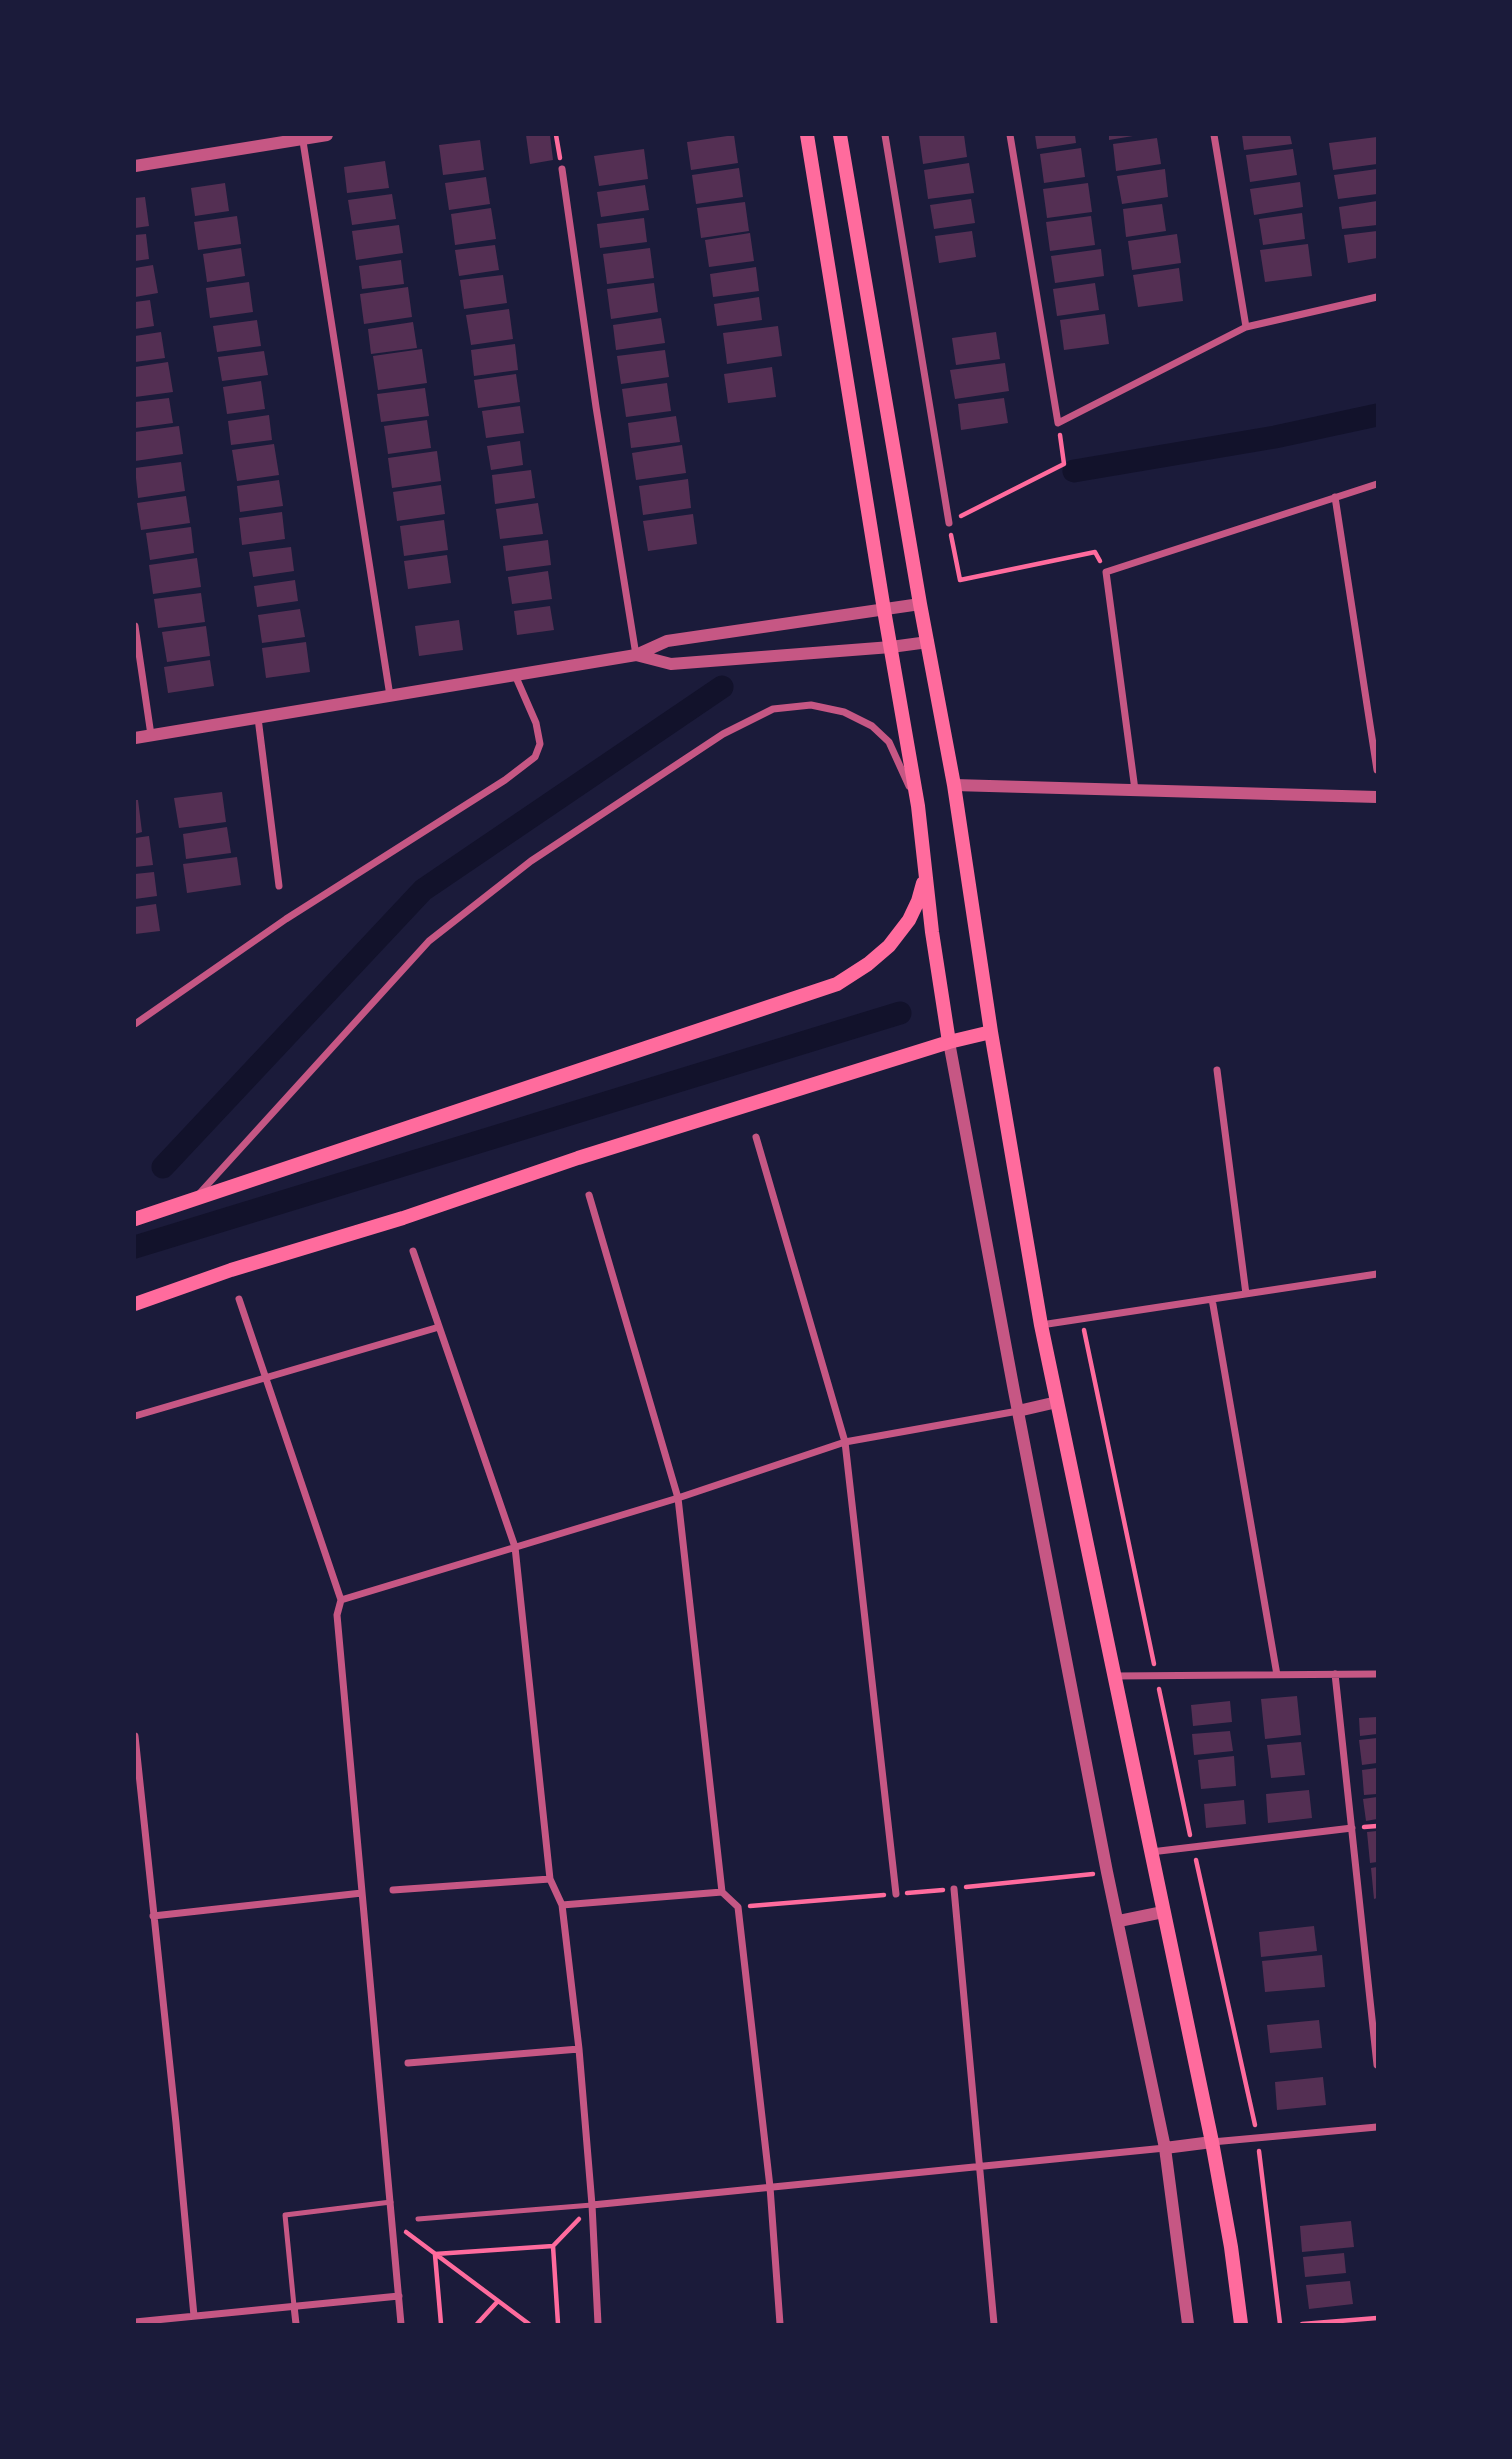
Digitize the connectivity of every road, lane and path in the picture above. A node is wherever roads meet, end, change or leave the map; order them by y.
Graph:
1 (327, 135) edge
2 (556, 135) edge
3 (807, 135) edge
4 (840, 135) edge
5 (885, 135) edge
6 (1010, 135) edge
7 (1214, 135) edge
8 (302, 137) edge
9 (135, 166) edge
10 (562, 169) joint
11 (1377, 296) edge
12 (1246, 327) junction
13 (1058, 423) junction
14 (1377, 484) edge
15 (1335, 497) junction
16 (949, 523) junction
17 (1106, 572) junction
18 (920, 604) junction
19 (884, 610) junction
20 (135, 626) edge
21 (928, 642) junction
22 (891, 647) junction
23 (636, 654) junction
24 (514, 675) junction
25 (390, 696) junction
26 (258, 718) junction
27 (151, 736) junction
28 (135, 738) edge
29 (1377, 770) edge
30 (954, 785) junction
31 (1135, 790) junction
32 (1377, 797) edge
33 (918, 806) junction
34 (925, 871) junction
35 (279, 886) dead end
36 (135, 1024) edge
37 (991, 1031) junction
38 (949, 1042) junction
39 (1217, 1070) dead end
40 (756, 1137) dead end
41 (589, 1195) dead end
42 (193, 1200) junction
43 (135, 1219) edge
44 (413, 1251) dead end
45 (1377, 1274) edge
46 (1246, 1294) junction
47 (239, 1299) dead end
48 (1212, 1299) junction
49 (135, 1304) edge
50 (1081, 1318) junction
51 (1041, 1325) junction
52 (439, 1327) junction
53 (265, 1378) junction
54 (1057, 1402) junction
55 (1018, 1411) junction
56 (135, 1416) edge
57 (845, 1442) junction
58 (678, 1498) junction
59 (515, 1548) junction
60 (341, 1600) junction
61 (1335, 1674) junction
62 (1377, 1674) edge
63 (1277, 1675) junction
64 (1114, 1676) junction
65 (1156, 1676) junction
66 (135, 1736) edge
67 (1352, 1828) junction
68 (1193, 1847) junction
69 (1150, 1852) junction
70 (1107, 1872) junction
71 (550, 1880) junction
72 (954, 1889) junction
73 (393, 1890) dead end
74 (722, 1892) junction
75 (362, 1893) junction
76 (896, 1894) junction
77 (562, 1905) junction
78 (738, 1907) junction
79 (1163, 1912) junction
80 (153, 1916) junction
81 (1119, 1921) junction
82 (579, 2049) junction
83 (408, 2063) dead end
84 (1377, 2065) edge
85 (1377, 2127) edge
86 (1258, 2138) junction
87 (1212, 2142) junction
88 (1165, 2148) junction
89 (981, 2166) junction
90 (769, 2187) junction
91 (391, 2202) junction
92 (592, 2206) junction
93 (418, 2219) dead end
94 (392, 2221) junction
95 (553, 2246) junction
96 (435, 2254) junction
97 (399, 2296) junction
98 (498, 2301) junction
99 (294, 2306) junction
100 (194, 2316) junction
101 (1377, 2318) edge
102 (135, 2322) edge
103 (296, 2324) edge
104 (401, 2324) edge
105 (441, 2324) edge
106 (477, 2324) edge
107 (529, 2324) edge
108 (558, 2324) edge
109 (598, 2324) edge
110 (780, 2324) edge
111 (993, 2324) edge
112 (1188, 2324) edge
113 (1241, 2324) edge
114 (1280, 2324) edge
115 (1302, 2324) edge

1 - 8 street
2 - 10 path
3 - 19 main road
4 - 18 main road
5 - 16 street
6 - 13 street
7 - 12 street
8 - 9 street
8 - 25 street
10 - 23 street
11 - 12 street
12 - 13 street
13 - 16 path
14 - 15 street
15 - 17 street
15 - 29 street
16 - 17 path
17 - 31 street
18 - 19 street
18 - 21 main road
19 - 22 main road
19 - 23 street
20 - 27 street
21 - 22 street
21 - 30 main road
22 - 23 street
22 - 33 main road
23 - 24 street
24 - 25 street
24 - 36 street
25 - 26 street
26 - 27 street
26 - 35 street
27 - 28 street
30 - 31 street
30 - 37 main road
31 - 32 street
33 - 34 main road
33 - 42 street
34 - 38 main road
34 - 42 main road
37 - 38 main road
37 - 51 main road
38 - 49 main road
38 - 55 street
39 - 46 street
40 - 57 street
41 - 58 street
42 - 43 main road
44 - 52 street
45 - 46 street
46 - 48 street
47 - 53 street
48 - 50 street
48 - 63 street
50 - 51 street
50 - 65 path
51 - 54 main road
52 - 53 street
52 - 59 street
53 - 56 street
53 - 60 street
54 - 55 street
54 - 64 main road
55 - 57 street
55 - 70 street
57 - 58 street
57 - 76 street
58 - 59 street
58 - 74 street
59 - 60 street
59 - 71 street
60 - 75 street
61 - 62 street
61 - 63 street
61 - 67 street
63 - 65 street
64 - 65 street
64 - 69 main road
65 - 68 path
66 - 80 street
67 - 68 street
67 - 84 street
68 - 69 street
68 - 86 path
69 - 79 main road
70 - 72 path
70 - 81 street
71 - 73 street
71 - 77 street
72 - 76 path
72 - 89 street
74 - 77 street
74 - 78 street
75 - 80 street
75 - 91 street
76 - 78 path
77 - 82 street
78 - 90 street
79 - 81 street
79 - 87 main road
80 - 100 street
81 - 88 street
82 - 83 street
82 - 92 street
85 - 86 street
86 - 87 street
86 - 114 path
87 - 88 street
87 - 113 main road
88 - 89 street
88 - 112 street
89 - 90 street
89 - 111 street
90 - 92 street
90 - 110 street
91 - 94 street
91 - 99 lane
92 - 93 lane
92 - 95 path
92 - 109 street
94 - 96 path
94 - 97 street
95 - 96 path
95 - 108 path
96 - 98 path
96 - 105 path
97 - 99 street
97 - 104 street
98 - 106 path
98 - 107 path
99 - 100 street
99 - 103 street
100 - 102 street
101 - 115 path

